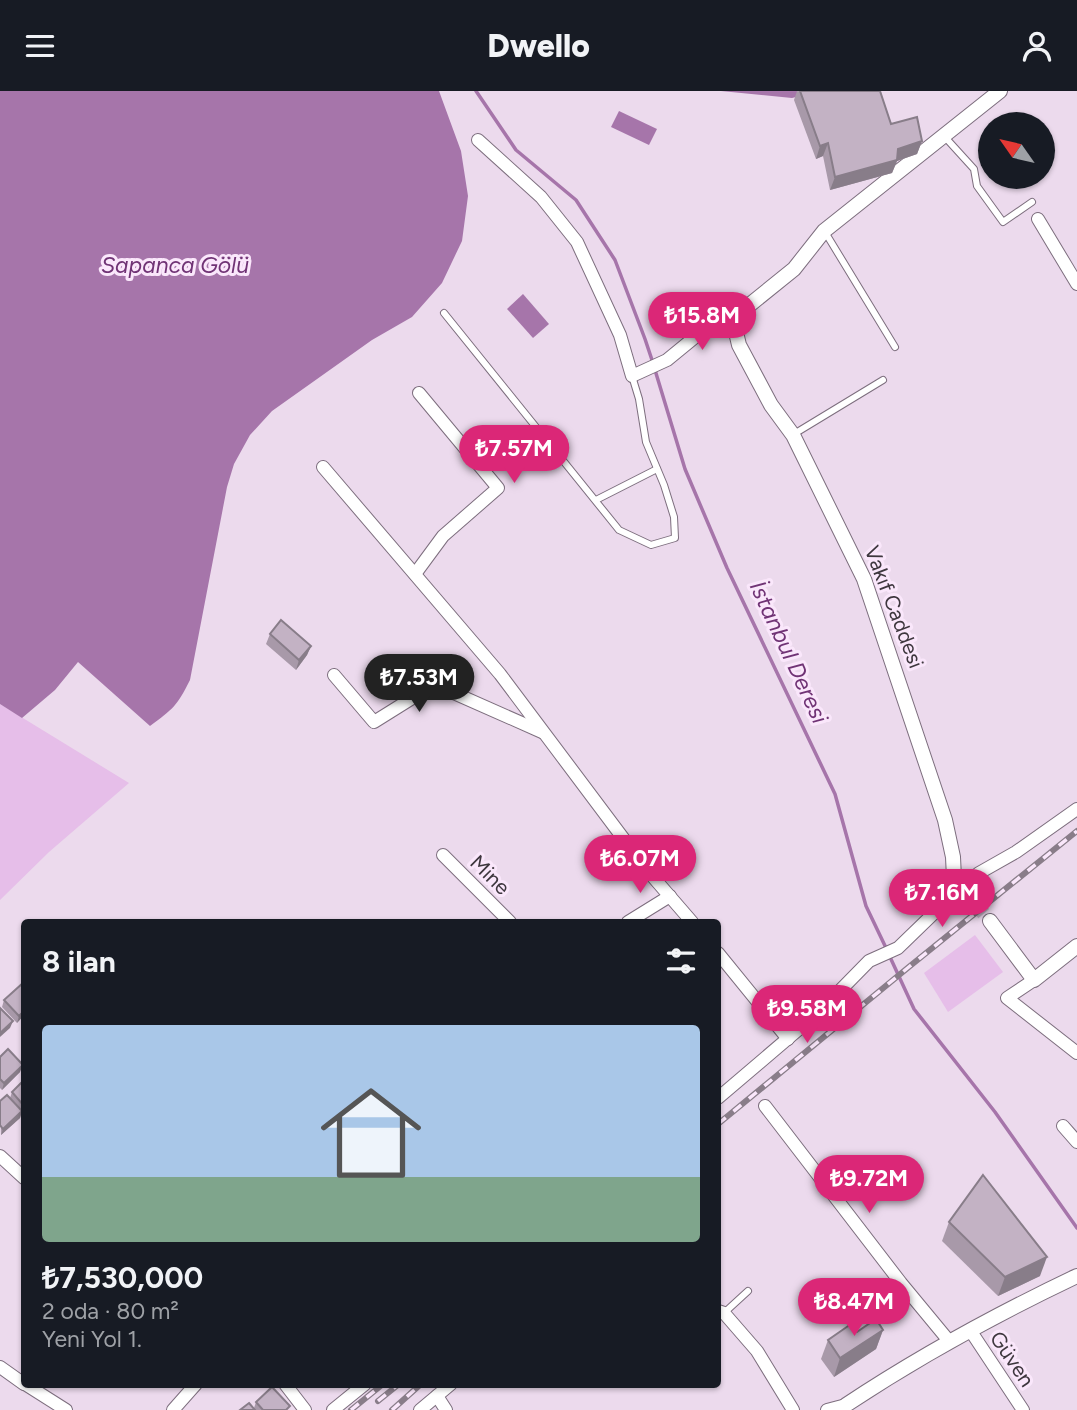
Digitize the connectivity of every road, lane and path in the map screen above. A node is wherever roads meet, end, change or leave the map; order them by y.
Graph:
1 (1000, 91) edge
2 (944, 136) junction
3 (478, 140) dead end
4 (1032, 202) dead end
5 (1038, 219) dead end
6 (824, 231) junction
7 (1077, 284) edge
8 (444, 313) dead end
9 (737, 319) junction
10 (895, 347) dead end
11 (632, 376) junction
12 (883, 380) dead end
13 (419, 393) dead end
14 (793, 435) junction
15 (323, 467) dead end
16 (657, 469) junction
17 (596, 500) junction
18 (415, 574) junction
19 (334, 675) dead end
20 (542, 732) junction
21 (1077, 809) edge
22 (443, 855) dead end
23 (961, 887) junction
24 (670, 896) junction
25 (507, 919) edge
26 (633, 919) edge
27 (689, 919) edge
28 (990, 921) tunnel mouth
29 (1077, 946) edge
30 (721, 957) edge
31 (1034, 980) junction
32 (788, 1039) junction
33 (1075, 1049) edge
34 (721, 1095) edge
35 (765, 1107) dead end
36 (1063, 1126) dead end
37 (1077, 1142) edge
38 (0, 1156) edge
39 (21, 1175) edge
40 (1077, 1276) edge
41 (748, 1291) dead end
42 (721, 1312) edge
43 (970, 1330) junction
44 (949, 1342) junction
45 (0, 1367) edge
46 (21, 1381) edge
47 (31, 1388) edge
48 (192, 1388) edge
49 (288, 1388) edge
50 (360, 1388) edge
51 (446, 1388) edge
52 (437, 1396) junction
53 (844, 1407) edge
54 (66, 1410) edge
55 (173, 1410) edge
56 (305, 1410) edge
57 (333, 1410) edge
58 (420, 1410) edge
59 (446, 1410) edge
60 (793, 1410) edge
61 (827, 1410) edge
62 (1023, 1410) edge

1 - 2 street
2 - 4 lane
2 - 6 street
3 - 11 street
5 - 7 street
6 - 9 street
6 - 10 lane
8 - 17 lane
9 - 11 street
9 - 14 street, Vakıf Caddesi
11 - 16 lane
12 - 14 lane
13 - 18 street
14 - 23 street, Vakıf Caddesi
15 - 18 street
16 - 17 lane
16 - 17 lane
18 - 20 street
19 - 20 street
20 - 24 street
21 - 23 street
22 - 25 street, Mine
23 - 32 street
24 - 26 street
24 - 27 street
28 - 31 street
29 - 31 street
30 - 32 street
31 - 33 street
32 - 34 street
35 - 44 street
36 - 37 street
38 - 39 street
40 - 43 street
41 - 42 lane
42 - 60 street
43 - 44 street
43 - 62 street, Güven
44 - 53 street
45 - 46 street
47 - 54 street
48 - 55 street
49 - 56 street
50 - 57 street
51 - 52 street
52 - 58 street
52 - 59 street
53 - 61 street

